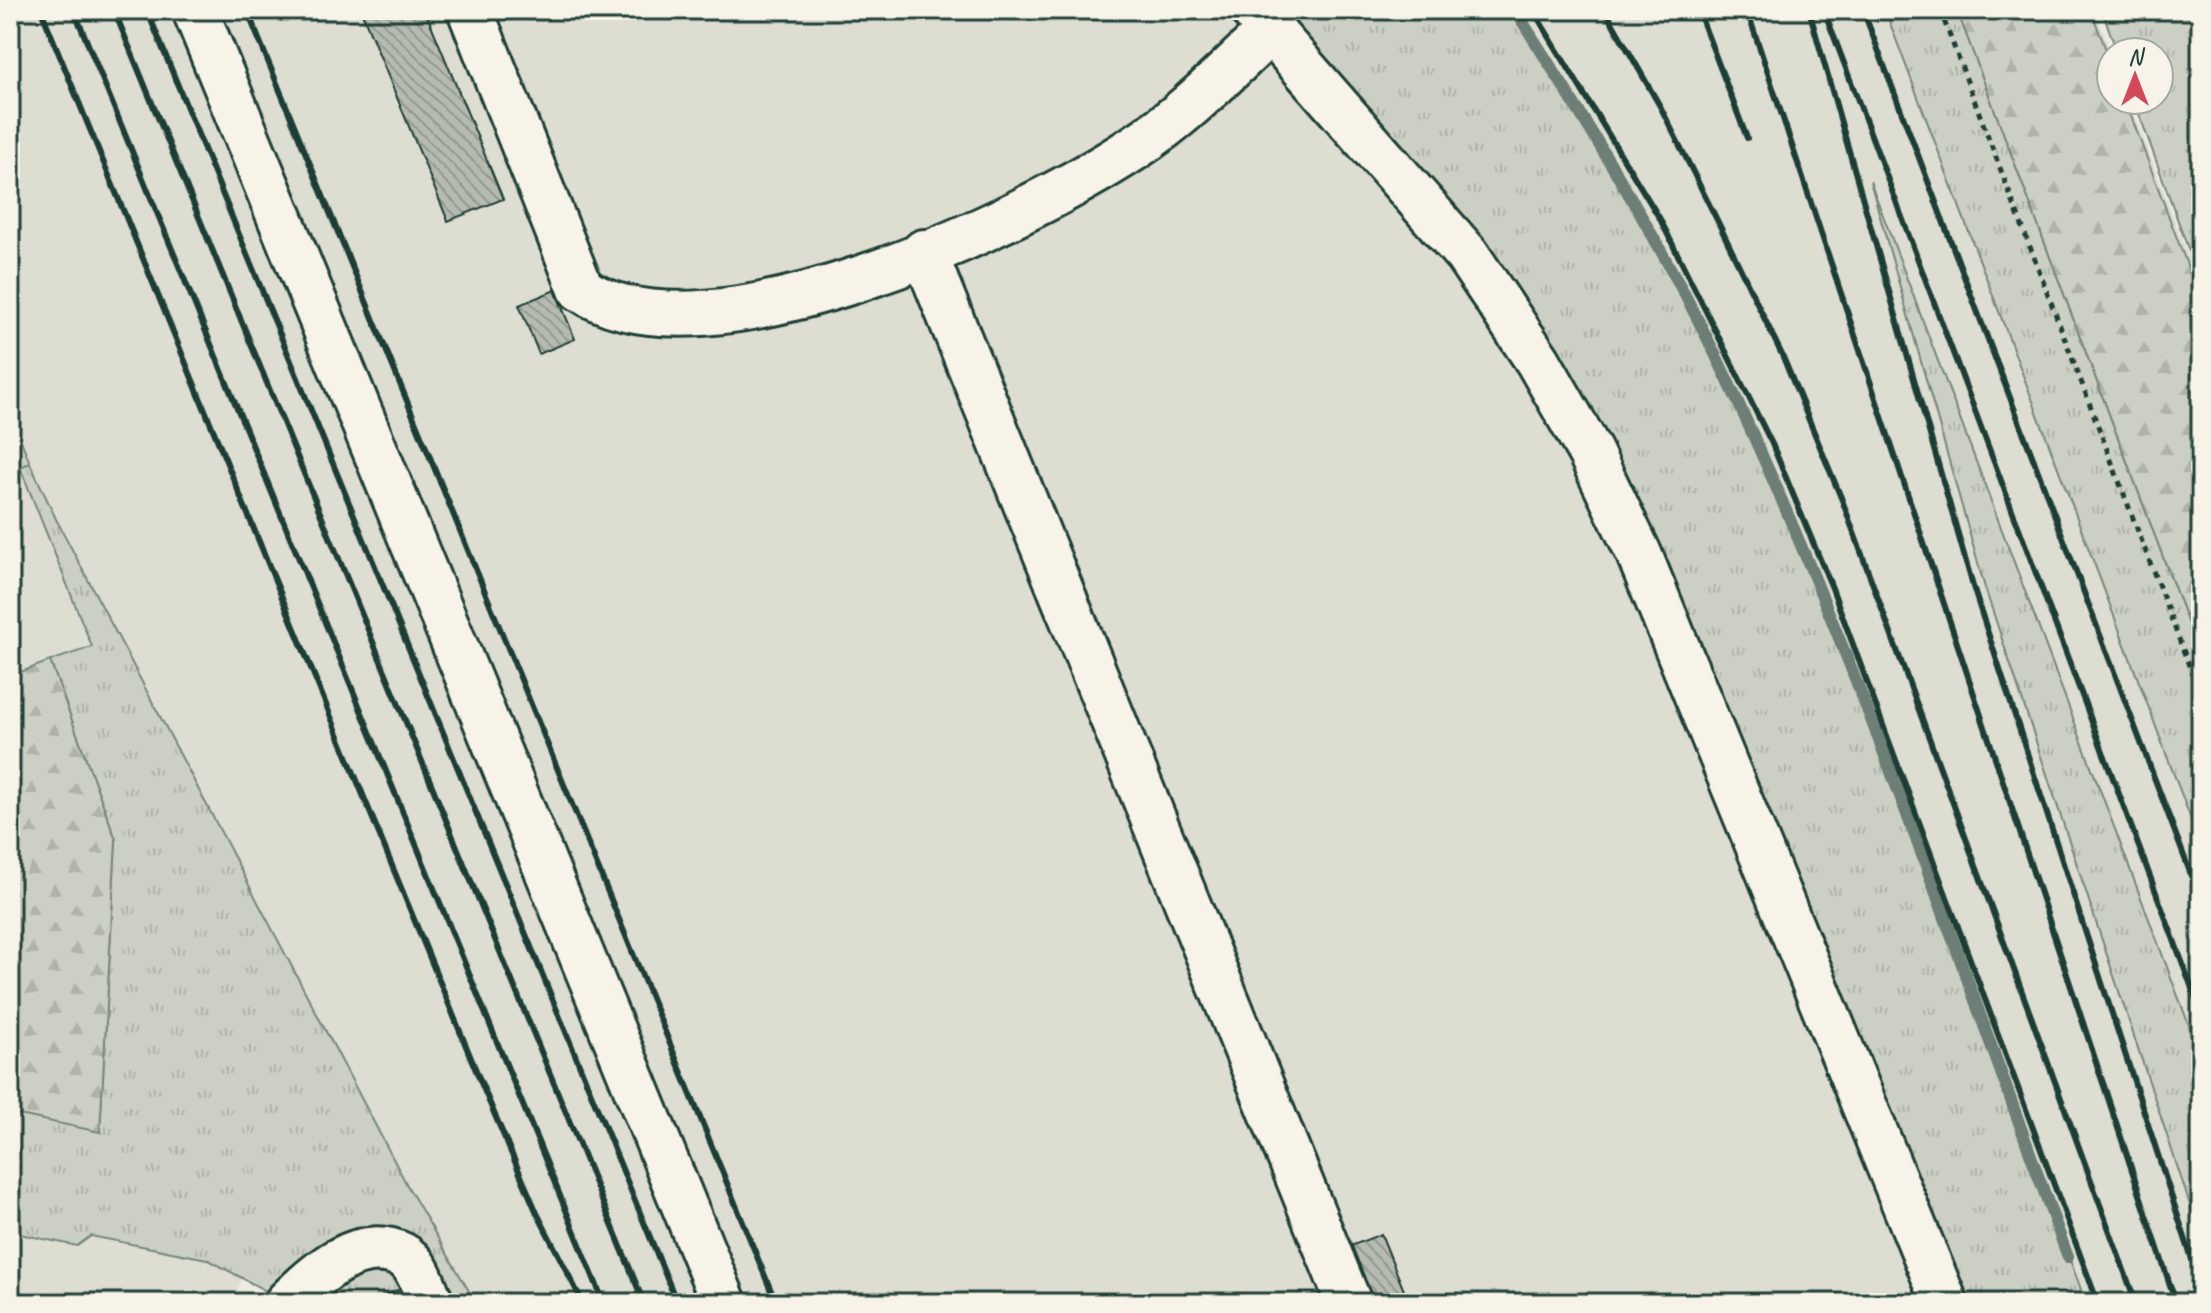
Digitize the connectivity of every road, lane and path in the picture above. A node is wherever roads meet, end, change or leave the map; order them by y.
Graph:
1 (195, 10) edge
2 (470, 10) edge
3 (1940, 10) edge
4 (1262, 20) edge
5 (924, 252) junction
6 (2201, 697) edge
7 (287, 1303) edge
8 (431, 1303) edge
9 (724, 1303) edge
10 (1349, 1303) edge
11 (1945, 1303) edge

1 - 9 lane
2 - 5 lane
3 - 6 path
4 - 5 lane
4 - 11 lane
5 - 10 lane
7 - 8 lane

